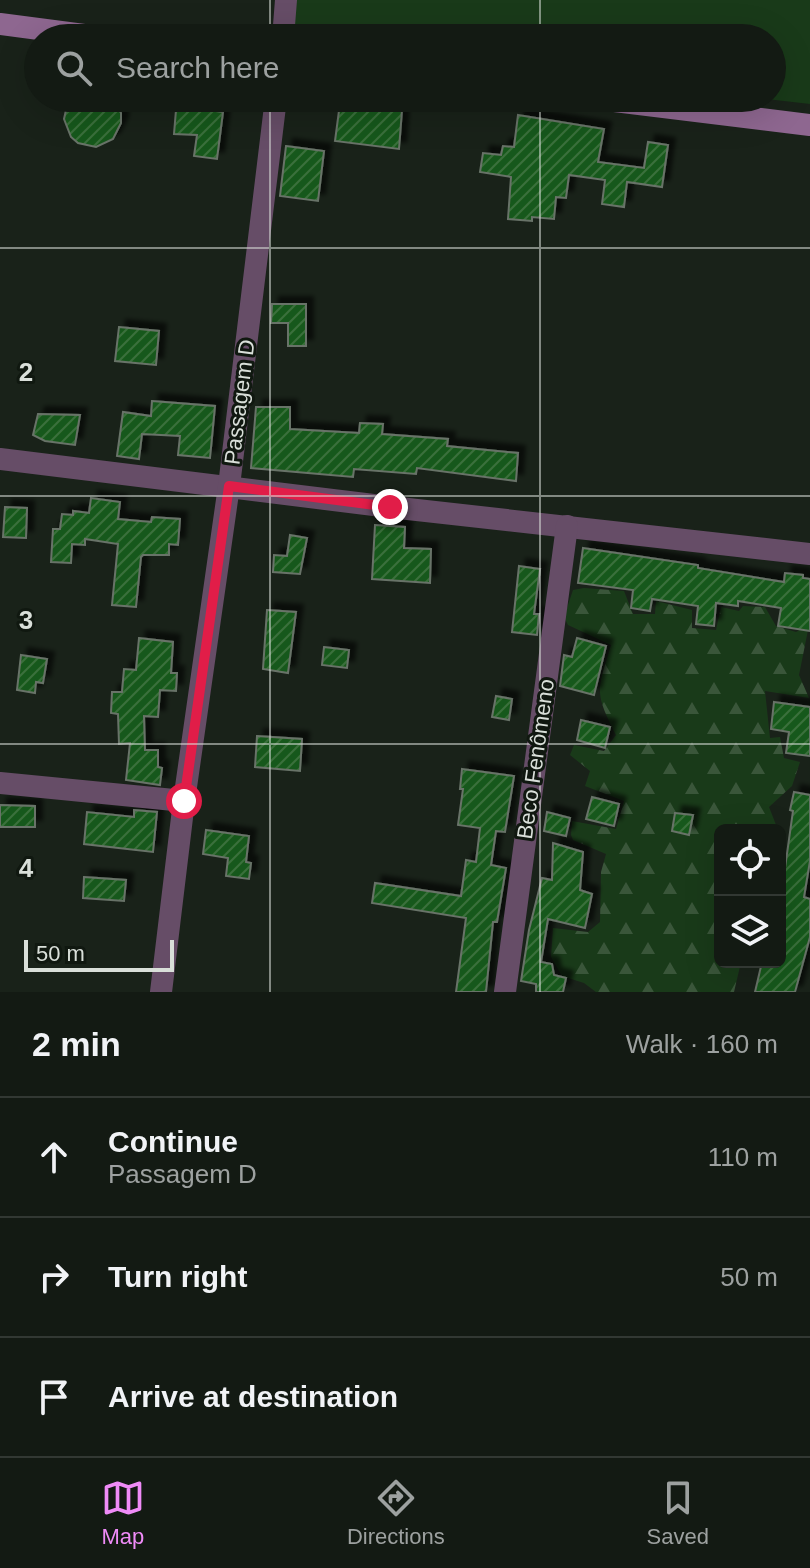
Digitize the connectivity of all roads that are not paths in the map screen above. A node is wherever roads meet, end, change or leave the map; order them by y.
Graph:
1 (286, 0) edge
2 (0, 24) edge
3 (284, 24) edge
4 (24, 27) edge
5 (274, 112) edge
6 (704, 112) edge
7 (810, 125) edge
8 (0, 459) edge
9 (229, 486) junction
10 (567, 526) junction
11 (810, 554) edge
12 (0, 783) edge
13 (184, 801) junction
14 (161, 992) edge
15 (505, 992) edge

1 - 3 street
2 - 4 main road
5 - 9 street, Passagem D
6 - 7 main road
8 - 9 street
9 - 10 street
9 - 13 street, Passagem D
10 - 11 street
10 - 15 street, Beco Fenômeno
12 - 13 street
13 - 14 street, Passagem D

